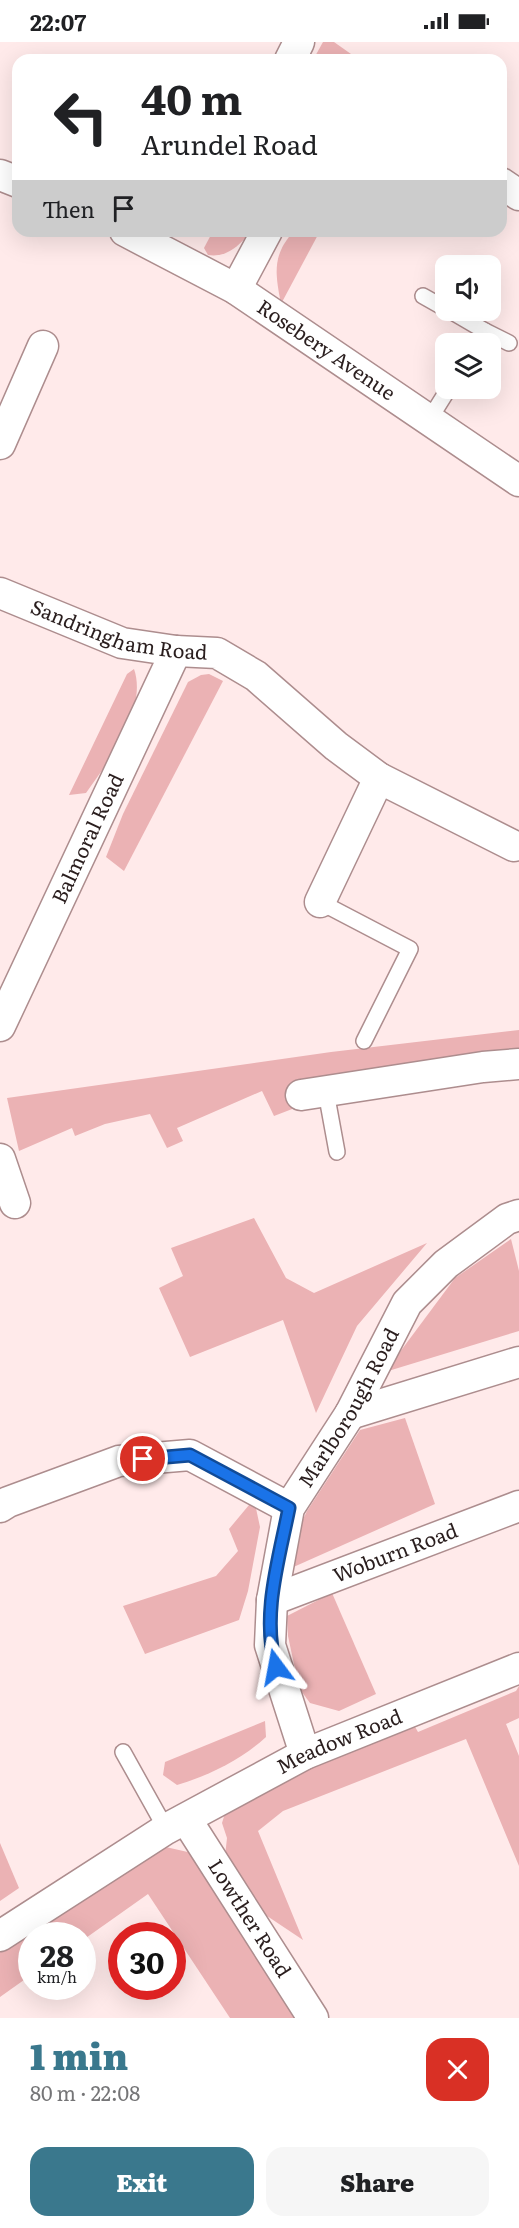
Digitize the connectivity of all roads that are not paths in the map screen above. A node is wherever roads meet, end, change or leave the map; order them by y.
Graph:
1 (137, 237) edge
2 (264, 237) edge
3 (236, 288) junction
4 (423, 296) dead end
5 (435, 303) edge
6 (461, 321) edge
7 (477, 333) edge
8 (501, 341) edge
9 (509, 343) dead end
10 (43, 346) dead end
11 (442, 399) edge
12 (429, 420) junction
13 (0, 444) edge
14 (519, 481) edge
15 (0, 593) edge
16 (176, 651) junction
17 (379, 778) junction
18 (514, 846) dead end
19 (320, 902) joint
20 (0, 1026) edge
21 (364, 1041) dead end
22 (519, 1064) edge
23 (313, 1093) joint
24 (337, 1152) dead end
25 (0, 1159) edge
26 (15, 1203) dead end
27 (519, 1215) edge
28 (519, 1362) edge
29 (350, 1414) junction
30 (3, 1498) edge
31 (519, 1506) edge
32 (289, 1508) junction
33 (272, 1600) junction
34 (519, 1668) edge
35 (123, 1752) dead end
36 (304, 1754) junction
37 (176, 1824) junction
38 (0, 1936) edge
39 (313, 2018) edge

1 - 3 street, Rosebery Avenue
2 - 3 street
3 - 12 street, Rosebery Avenue
4 - 5 lane
6 - 7 lane
8 - 9 lane
10 - 13 street
11 - 12 lane
12 - 14 street, Rosebery Avenue
15 - 16 street, Sandringham Road
16 - 17 street, Sandringham Road
16 - 20 street, Balmoral Road
17 - 18 street, Sandringham Road
17 - 19 street
19 - 21 lane
22 - 23 street
23 - 24 lane
25 - 26 street
27 - 29 street, Marlborough Road
28 - 29 street
29 - 32 street, Marlborough Road
30 - 32 street
31 - 33 street, Woburn Road
32 - 33 street, Marlborough Road
33 - 36 street, Marlborough Road
34 - 36 street, Meadow Road
35 - 37 lane
36 - 37 street, Meadow Road
37 - 38 street, Meadow Road
37 - 39 street, Lowther Road

